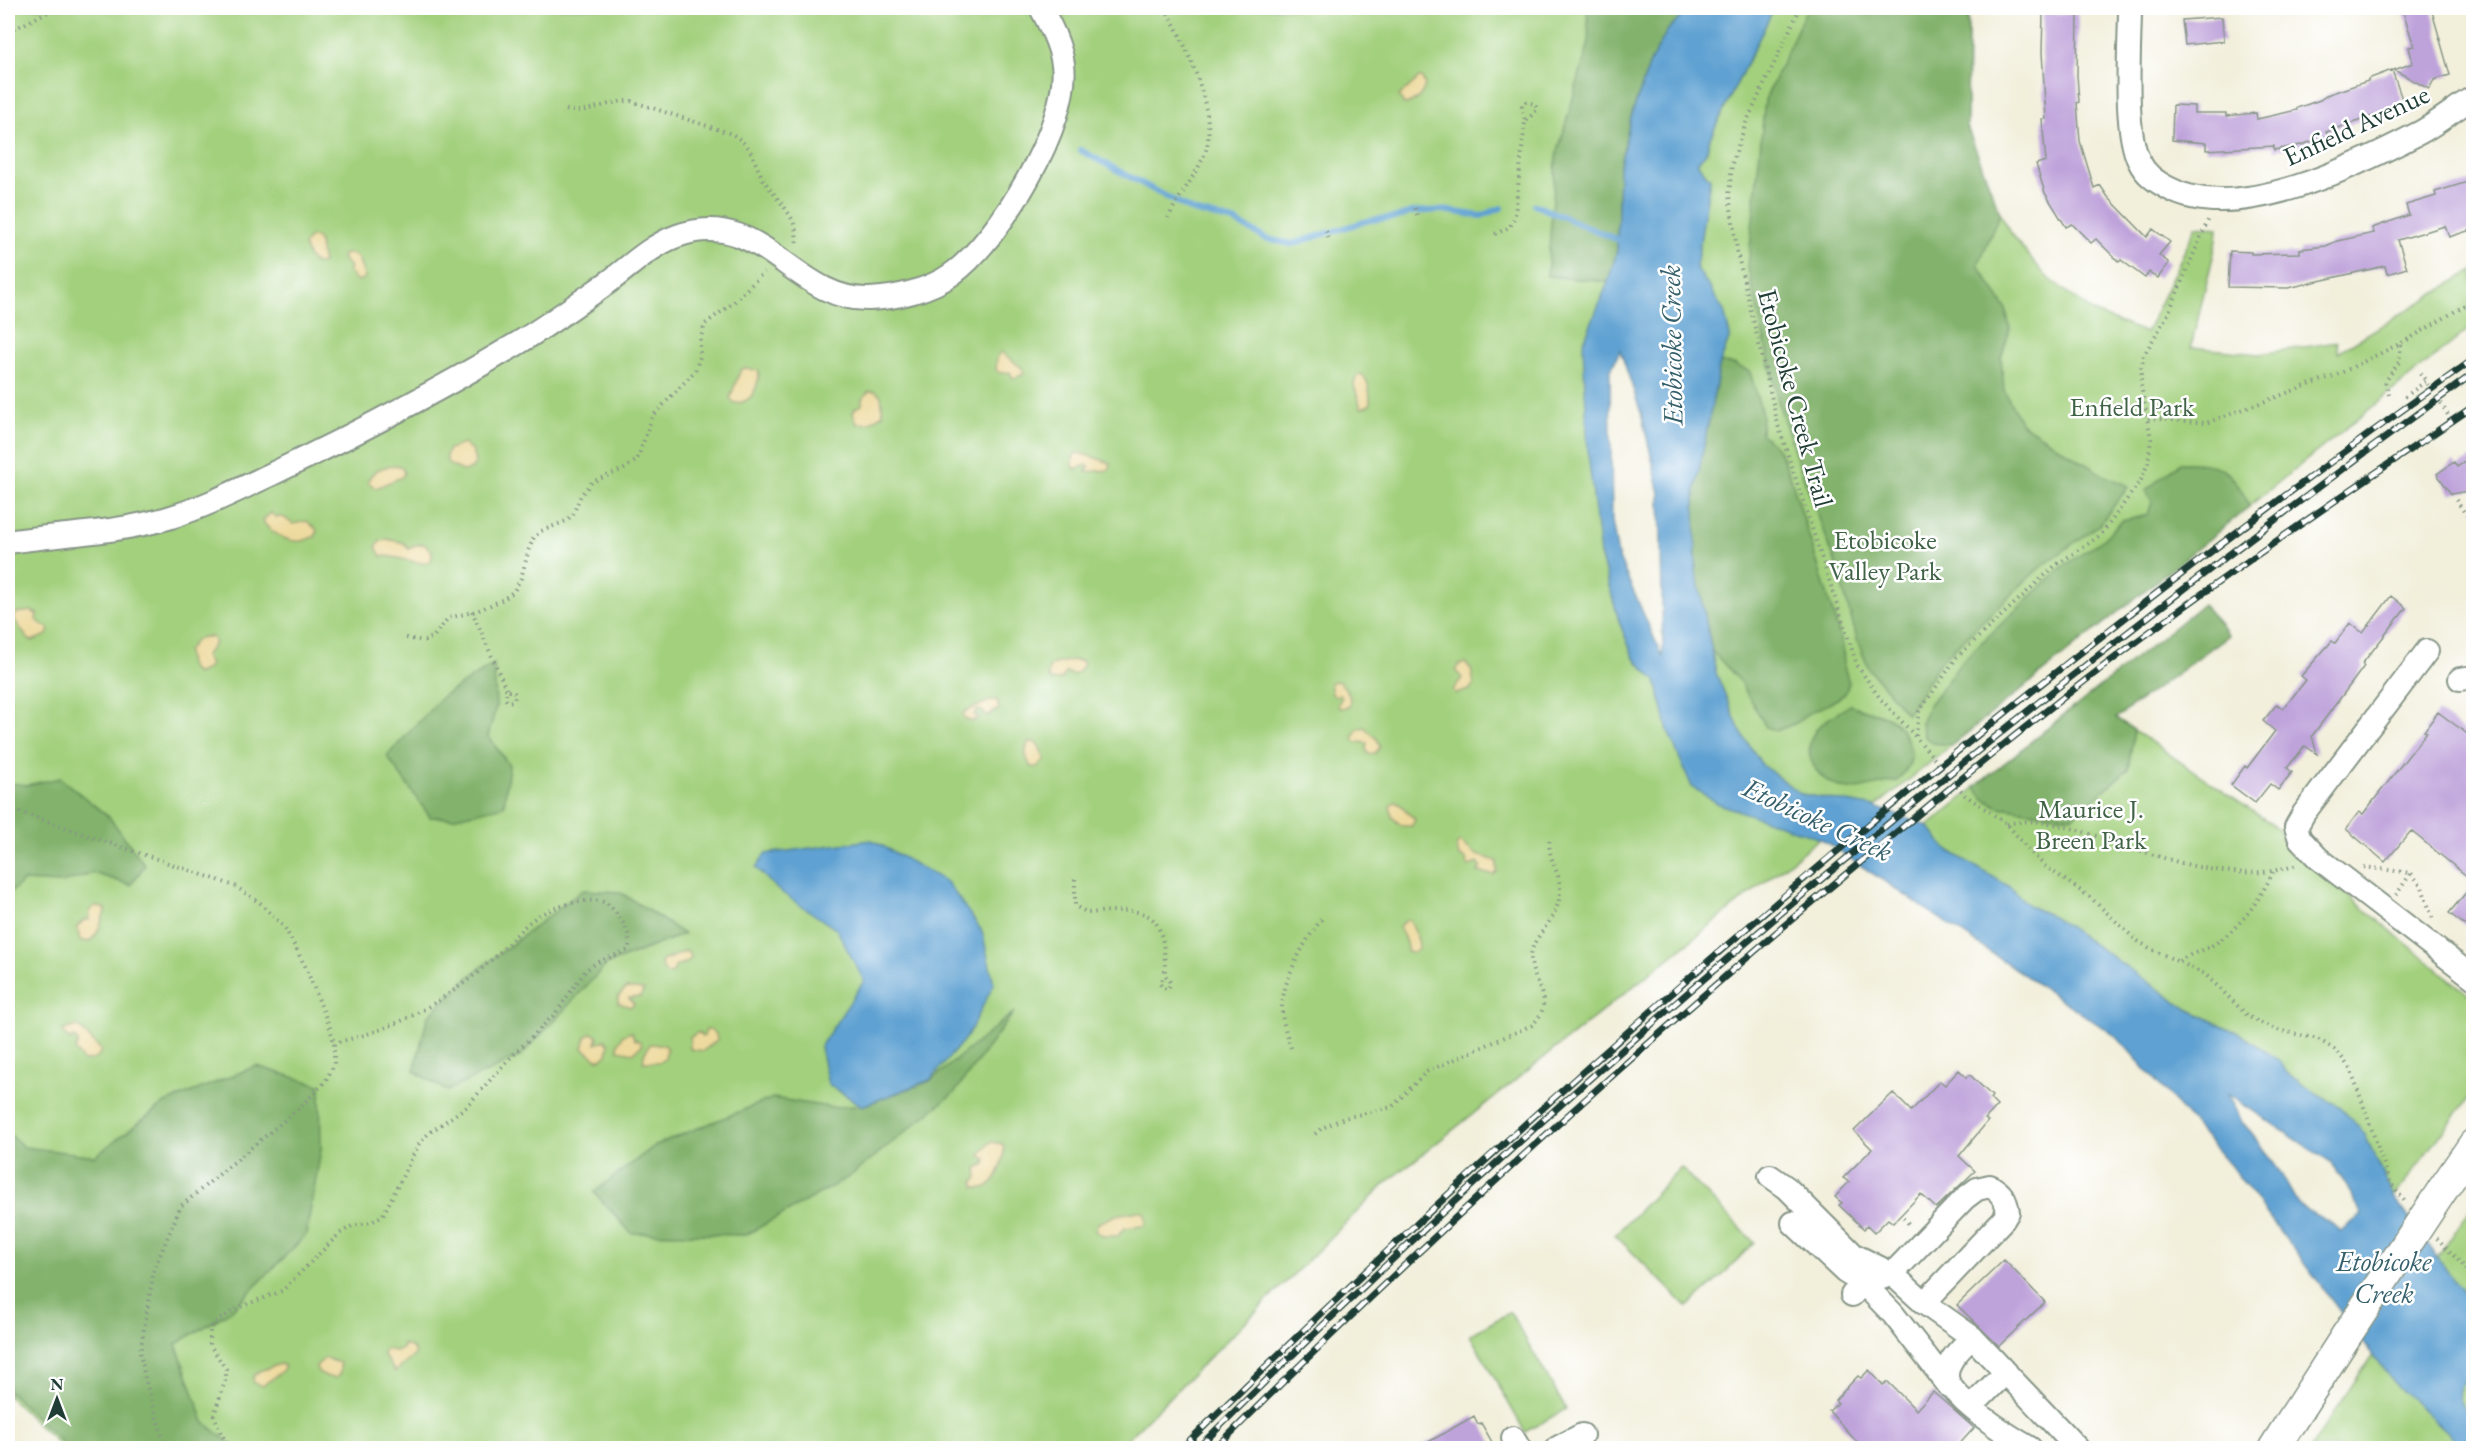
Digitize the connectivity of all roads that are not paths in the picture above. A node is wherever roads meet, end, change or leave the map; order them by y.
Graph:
1 (1041, 8) edge
2 (2130, 8) edge
3 (2474, 97) edge
4 (8, 542) edge
5 (2427, 651) dead end
6 (2474, 978) edge
7 (2474, 1144) edge
8 (1770, 1176) dead end
9 (1792, 1223) dead end
10 (1892, 1274) junction
11 (1858, 1289) junction
12 (1924, 1303) junction
13 (1972, 1337) junction
14 (2006, 1372) junction
15 (1950, 1387) junction
16 (1972, 1406) junction
17 (1582, 1435) dead end
18 (2070, 1446) edge
19 (1557, 1449) edge
20 (2030, 1449) edge
21 (2274, 1449) edge

1 - 4 street
2 - 3 street, Enfield Avenue
5 - 6 street
7 - 21 main road, bridge
8 - 10 street
9 - 11 street
10 - 11 street
10 - 12 street
10 - 12 street
11 - 15 street
12 - 13 street
13 - 14 street
13 - 15 street
14 - 16 street
14 - 18 street
15 - 16 street
16 - 20 street
17 - 19 street

